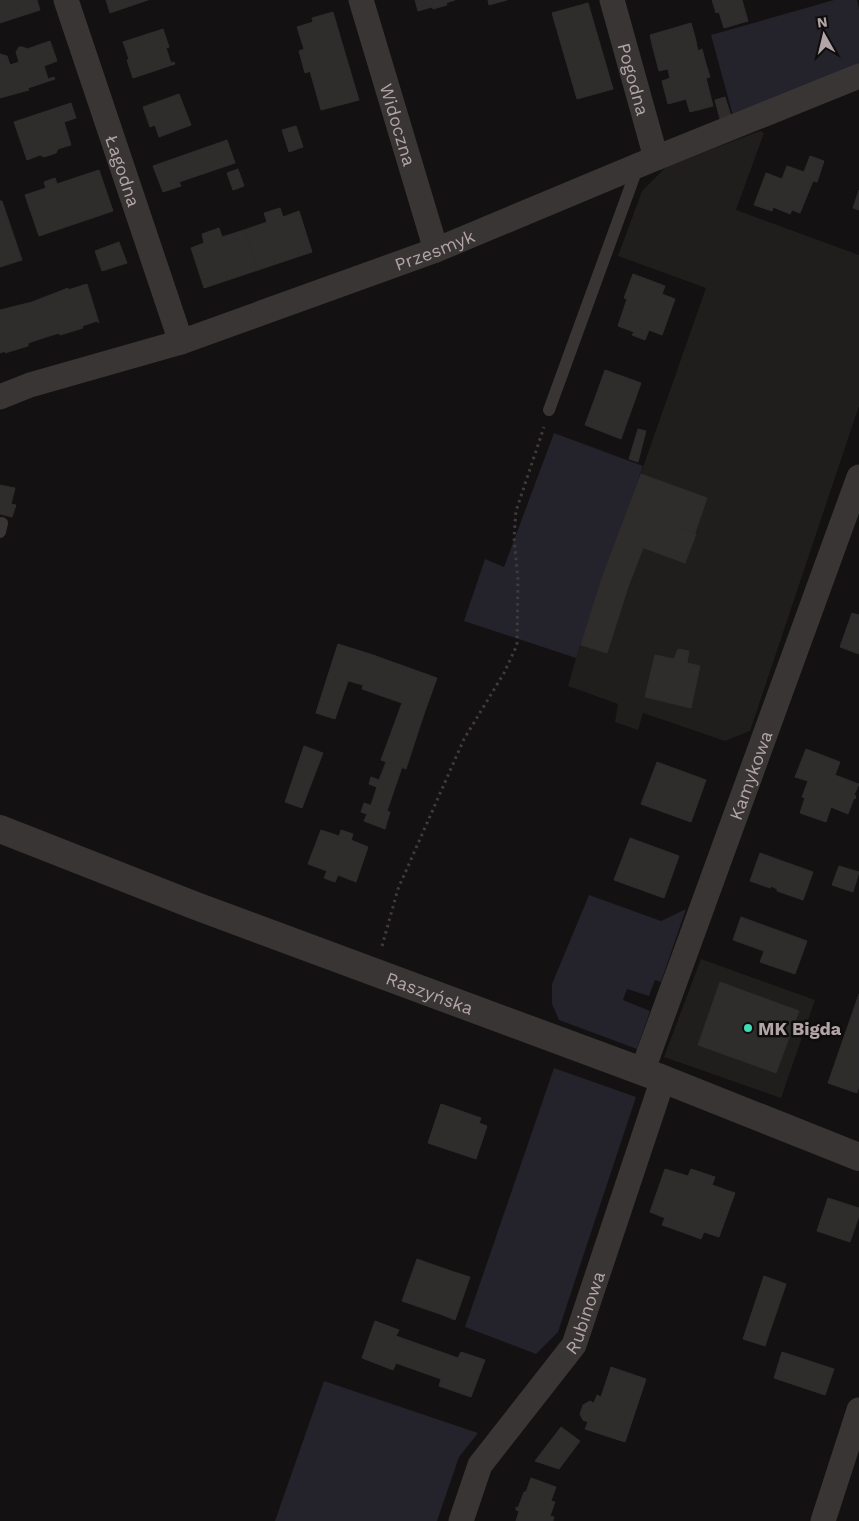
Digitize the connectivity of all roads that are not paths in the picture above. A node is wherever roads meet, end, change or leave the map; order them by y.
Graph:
1 (66, 0) edge
2 (361, 0) edge
3 (612, 0) edge
4 (859, 76) edge
5 (647, 162) junction
6 (436, 250) junction
7 (181, 342) junction
8 (0, 397) edge
9 (550, 410) road end
10 (859, 477) edge
11 (0, 829) edge
12 (653, 1076) junction
13 (859, 1157) edge
14 (859, 1410) edge
15 (461, 1521) edge
16 (823, 1521) edge

1 - 7 street, Łagodna
2 - 6 street, Widoczna
3 - 5 street, Pogodna
4 - 5 street, Przesmyk
5 - 6 street, Przesmyk
5 - 9 lane
6 - 7 street, Przesmyk
7 - 8 street, Przesmyk
10 - 12 street, Kamykowa
11 - 12 street, Raszyńska
12 - 13 street, Raszyńska
12 - 15 street, Rubinowa
14 - 16 street

